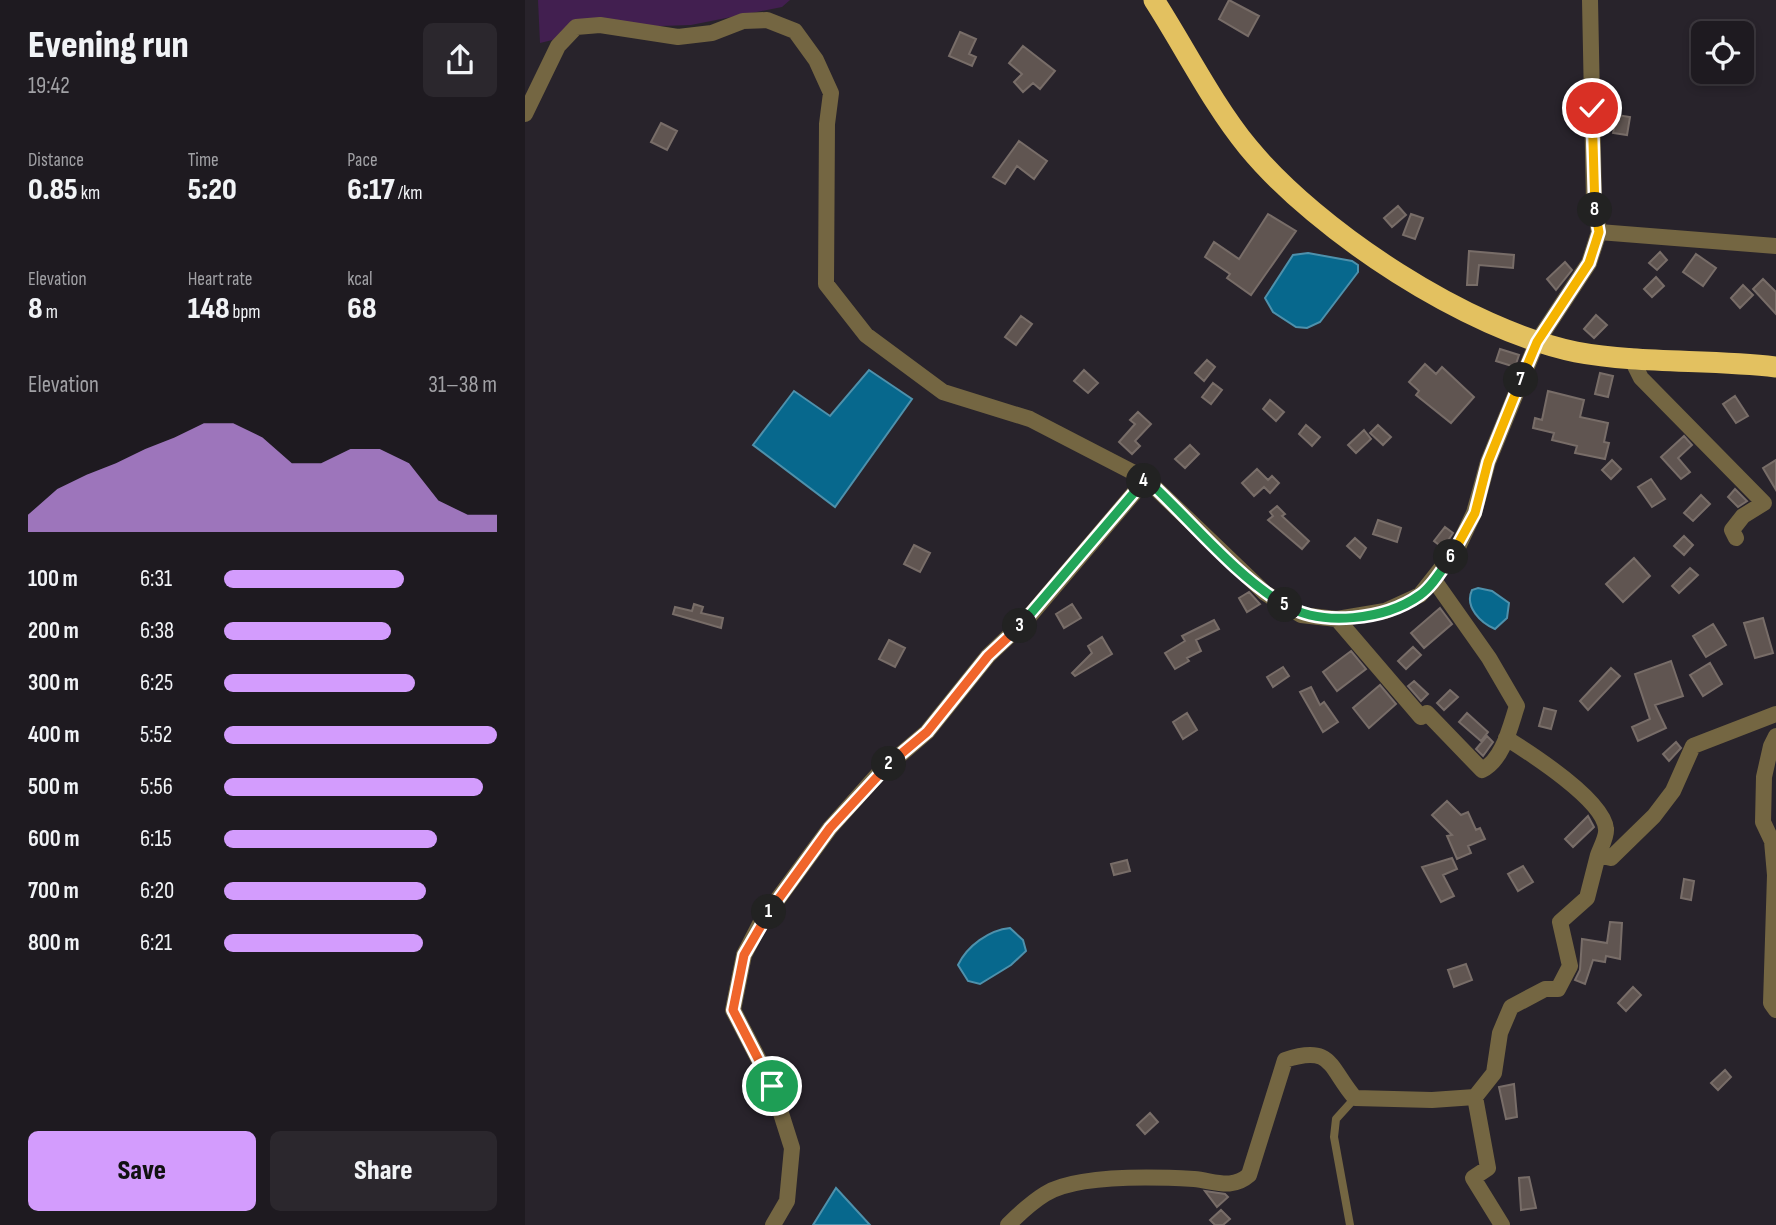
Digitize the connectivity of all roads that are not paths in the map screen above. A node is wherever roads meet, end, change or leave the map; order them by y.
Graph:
1 (1154, 0) edge
2 (1590, 0) edge
3 (525, 114) edge
4 (1599, 232) junction
5 (1776, 246) edge
6 (1537, 342) junction
7 (1630, 356) junction
8 (1776, 367) edge
9 (1146, 479) junction
10 (1736, 538) dead end
11 (1434, 580) junction
12 (1337, 619) junction
13 (1776, 714) edge
14 (1776, 736) edge
15 (1506, 738) junction
16 (1598, 855) junction
17 (1776, 1010) edge
18 (1475, 1097) junction
19 (1355, 1098) junction
20 (773, 1225) edge
21 (1009, 1225) edge
22 (1350, 1225) edge
23 (1502, 1225) edge

1 - 6 highway
2 - 4 street
3 - 9 street
4 - 5 street
4 - 6 street
6 - 7 highway
6 - 11 street
7 - 8 highway
7 - 10 street
9 - 12 street
9 - 20 street
11 - 12 street
11 - 15 street
12 - 15 street
13 - 16 street
14 - 17 street
15 - 16 street
16 - 18 street
18 - 19 street
18 - 23 street
19 - 21 street
19 - 22 lane

